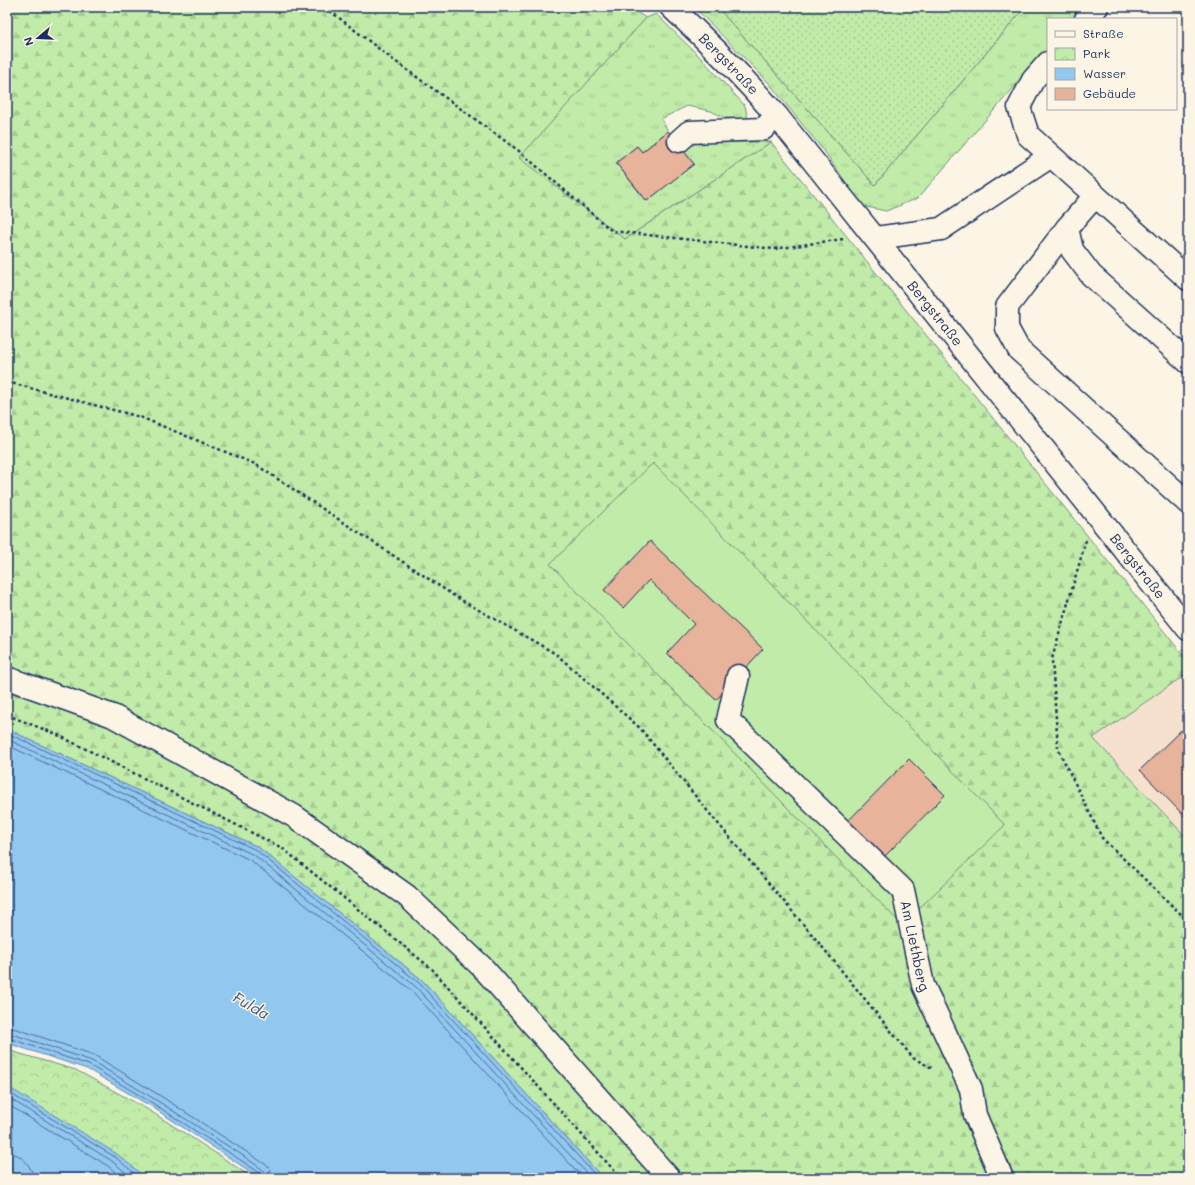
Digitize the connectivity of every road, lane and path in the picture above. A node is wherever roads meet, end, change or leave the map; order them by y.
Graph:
1 (325, 7) edge
2 (671, 7) edge
3 (1097, 7) edge
4 (1087, 18) edge
5 (1047, 64) edge
6 (777, 116) junction
7 (679, 140) dead end
8 (1051, 156) junction
9 (1095, 196) junction
10 (1068, 228) junction
11 (876, 238) junction
12 (821, 242) dead end
13 (1188, 279) edge
14 (1188, 362) edge
15 (7, 382) edge
16 (1188, 502) edge
17 (1100, 520) junction
18 (1188, 629) edge
19 (738, 676) dead end
20 (7, 678) edge
21 (7, 715) edge
22 (1188, 921) edge
23 (939, 1072) dead end
24 (621, 1178) edge
25 (669, 1178) edge
26 (1002, 1178) edge

1 - 12 path
2 - 6 street, Bergstraße
3 - 4 street
5 - 8 street
6 - 7 street
6 - 11 street, Bergstraße
8 - 9 street
8 - 11 street
9 - 10 street
9 - 13 street
10 - 14 street
10 - 16 street
11 - 17 street, Bergstraße
15 - 23 path
17 - 18 street, Bergstraße
17 - 22 path
19 - 26 street, Am Liethberg
20 - 25 street
21 - 24 path

